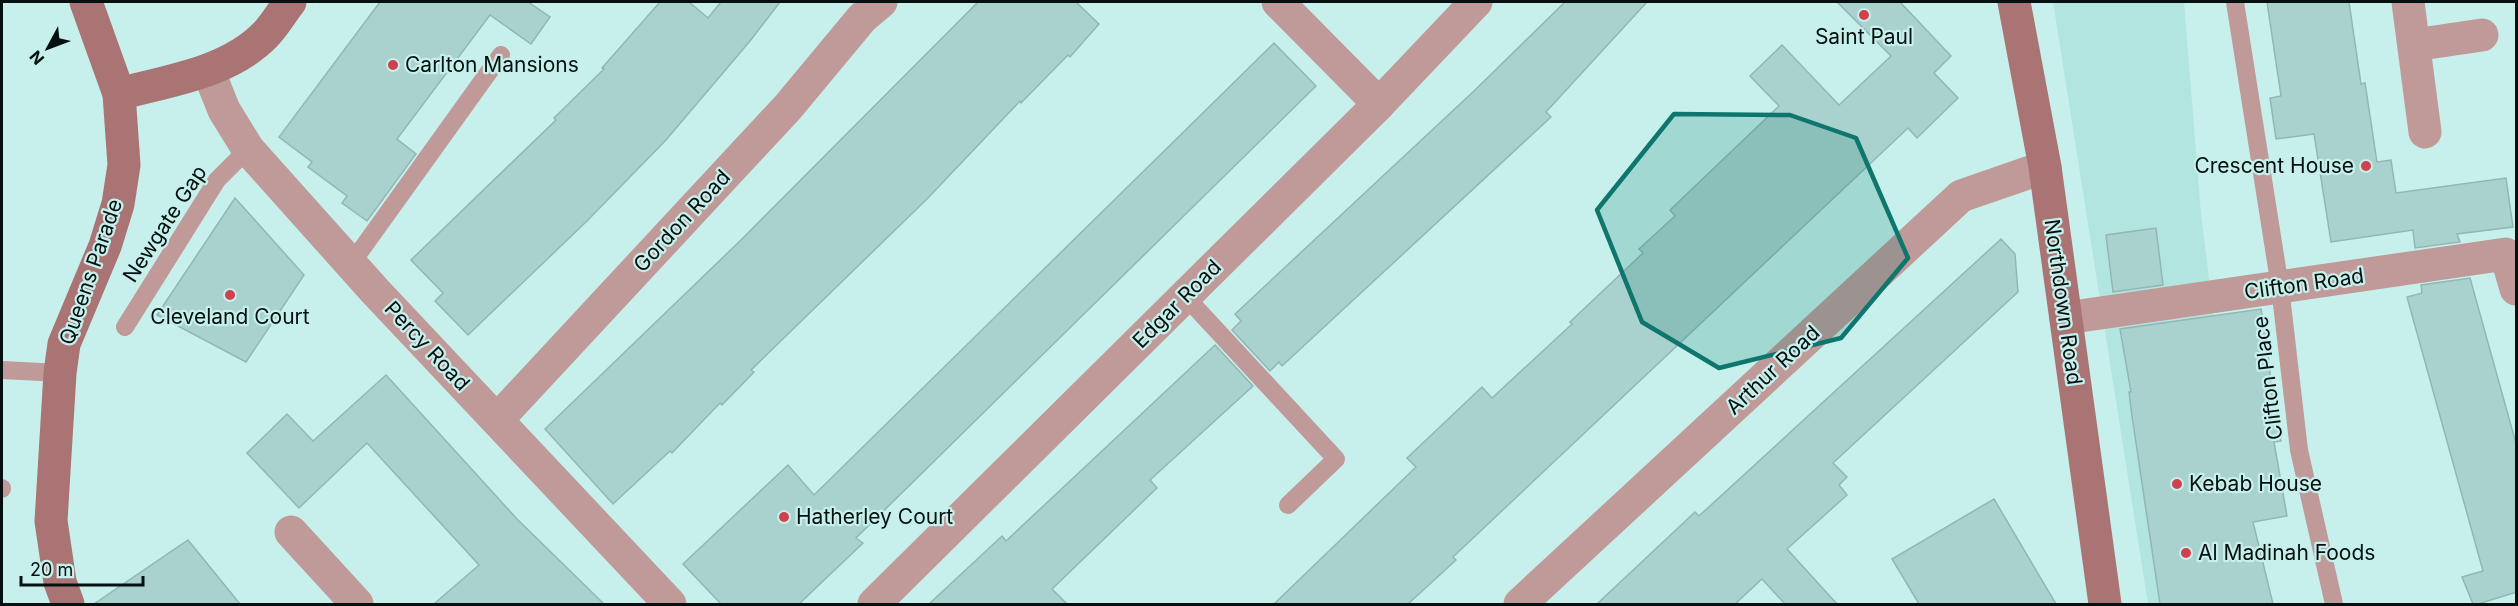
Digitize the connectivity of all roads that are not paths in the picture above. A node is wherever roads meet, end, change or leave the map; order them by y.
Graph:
1 (86, 2) edge
2 (290, 2) edge
3 (1278, 2) edge
4 (1476, 2) edge
5 (2014, 2) edge
6 (2235, 2) edge
7 (2408, 2) edge
8 (872, 7) edge
9 (2482, 35) dead end
10 (2414, 45) junction
11 (501, 55) dead end
12 (208, 70) junction
13 (119, 94) junction
14 (1379, 104) junction
15 (2426, 132) dead end
16 (248, 149) junction
17 (2045, 167) junction
18 (351, 264) junction
19 (2280, 287) junction
20 (2517, 289) edge
21 (1185, 296) junction
22 (2066, 318) junction
23 (124, 327) dead end
24 (2, 370) edge
25 (60, 374) junction
26 (497, 420) junction
27 (1288, 505) dead end
28 (291, 532) dead end
29 (68, 604) edge
30 (357, 604) edge
31 (670, 604) edge
32 (874, 604) edge
33 (1520, 604) edge
34 (2105, 604) edge
35 (2334, 604) edge

1 - 13 main road, Queens Parade
2 - 12 main road
3 - 14 street
4 - 14 street, Edgar Road
5 - 17 main road, Northdown Road
6 - 19 lane, Clifton Place
7 - 10 street
8 - 26 street, Gordon Road
9 - 10 street
10 - 15 street
11 - 18 lane
12 - 13 main road
12 - 16 street, Percy Road
13 - 25 main road, Queens Parade
14 - 21 street, Edgar Road
16 - 18 street, Percy Road
16 - 23 lane, Newgate Gap
17 - 22 main road, Northdown Road
17 - 33 street, Arthur Road
18 - 26 street, Percy Road
19 - 20 street, Clifton Road
19 - 22 street, Clifton Road
19 - 35 lane, Clifton Place
21 - 27 lane
21 - 32 street, Edgar Road
22 - 34 main road, Northdown Road
24 - 25 lane
25 - 29 main road, Queens Parade
26 - 31 street, Percy Road
28 - 30 street

